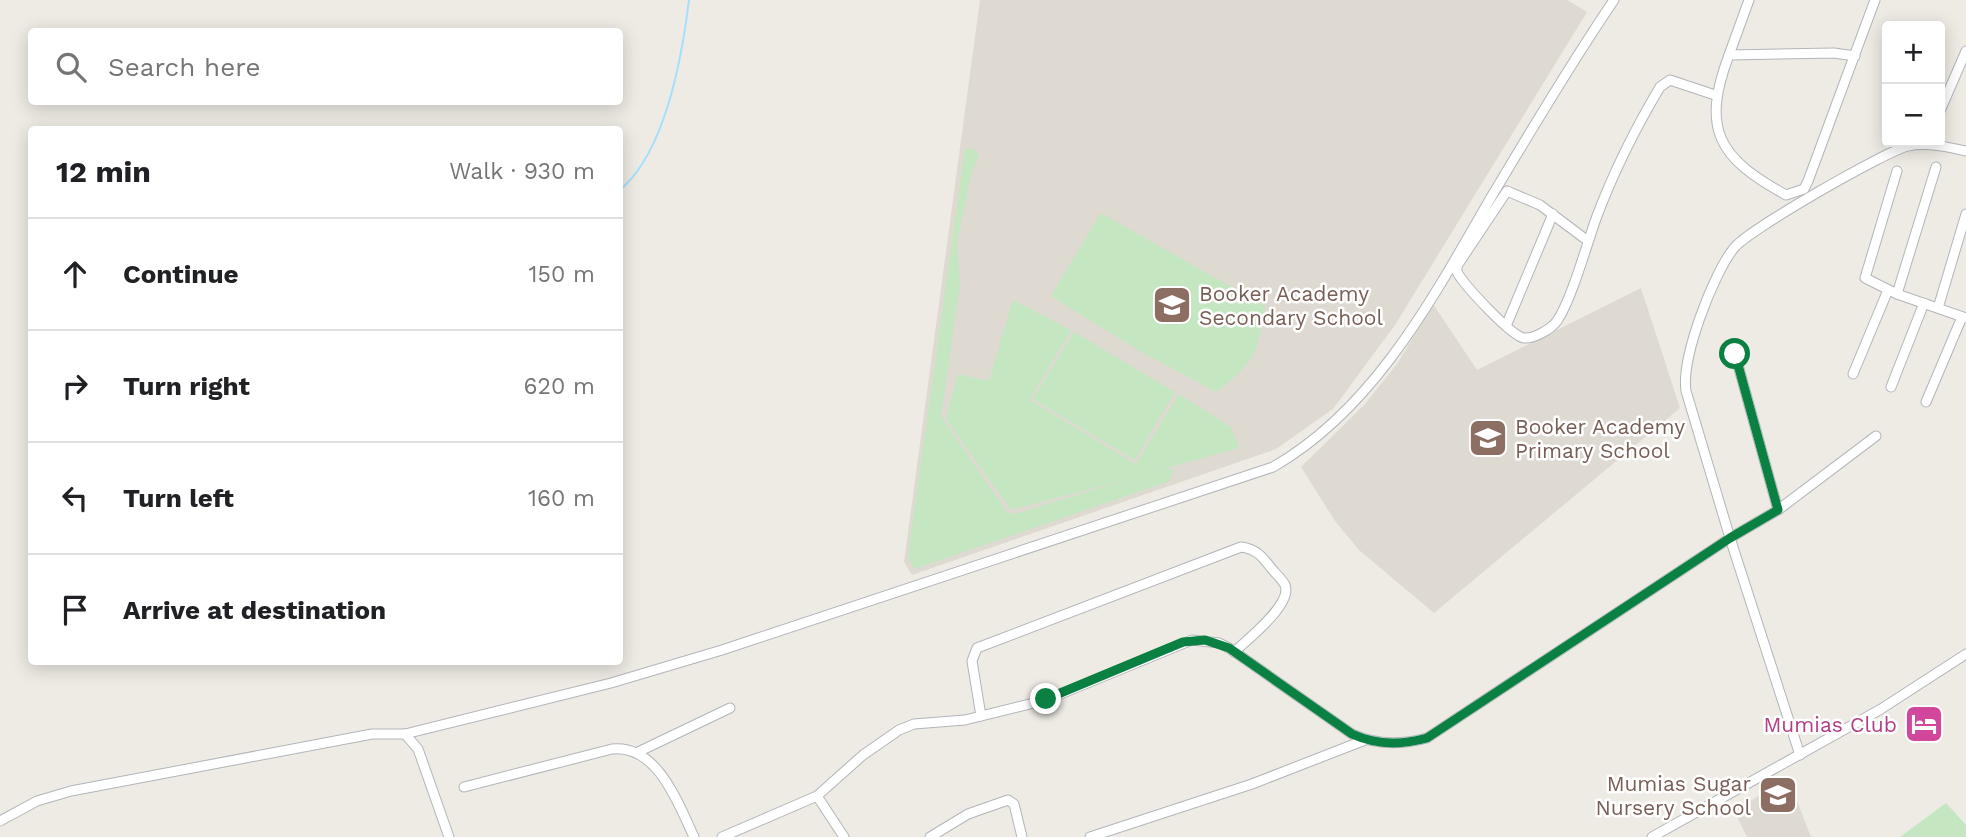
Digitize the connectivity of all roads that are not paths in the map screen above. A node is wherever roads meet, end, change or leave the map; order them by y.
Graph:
1 (1614, 0) edge
2 (1749, 0) edge
3 (1874, 0) edge
4 (1966, 51) edge
5 (1729, 55) junction
6 (1855, 56) junction
7 (1715, 95) junction
8 (1945, 99) edge
9 (1966, 151) edge
10 (1936, 167) dead end
11 (1897, 171) dead end
12 (1553, 214) junction
13 (1966, 214) edge
14 (1588, 241) junction
15 (1893, 292) junction
16 (1924, 303) junction
17 (1938, 308) junction
18 (1964, 317) edge
19 (1506, 326) junction
20 (1735, 354) dead end
21 (1853, 374) dead end
22 (1891, 387) dead end
23 (1926, 402) dead end
24 (1876, 436) dead end
25 (1778, 510) junction
26 (1730, 538) junction
27 (1234, 652) junction
28 (1966, 654) edge
29 (730, 708) dead end
30 (981, 716) junction
31 (405, 734) junction
32 (1365, 740) junction
33 (638, 751) junction
34 (1800, 755) junction
35 (464, 787) dead end
36 (817, 796) junction
37 (0, 821) edge
38 (449, 837) edge
39 (694, 837) edge
40 (722, 837) edge
41 (844, 837) edge
42 (930, 837) edge
43 (1022, 837) edge
44 (1090, 837) edge
45 (1652, 837) edge

1 - 31 street
2 - 5 street
3 - 6 street
4 - 8 street
5 - 6 street
5 - 7 street
6 - 7 street
7 - 14 street
9 - 26 street
10 - 15 street
11 - 15 street
12 - 14 street
12 - 19 street
12 - 19 street
13 - 17 street
14 - 19 street
15 - 16 street
15 - 21 street
16 - 17 street
16 - 22 street
17 - 18 street
18 - 23 street
20 - 25 street
24 - 25 street
25 - 26 street
26 - 32 street
26 - 34 street
27 - 30 street
27 - 30 street
27 - 32 street
28 - 34 street
29 - 33 street
30 - 36 street
31 - 37 street
31 - 38 street
32 - 44 street
33 - 35 street
33 - 39 street
34 - 45 street
36 - 40 street
36 - 41 street
42 - 43 street

